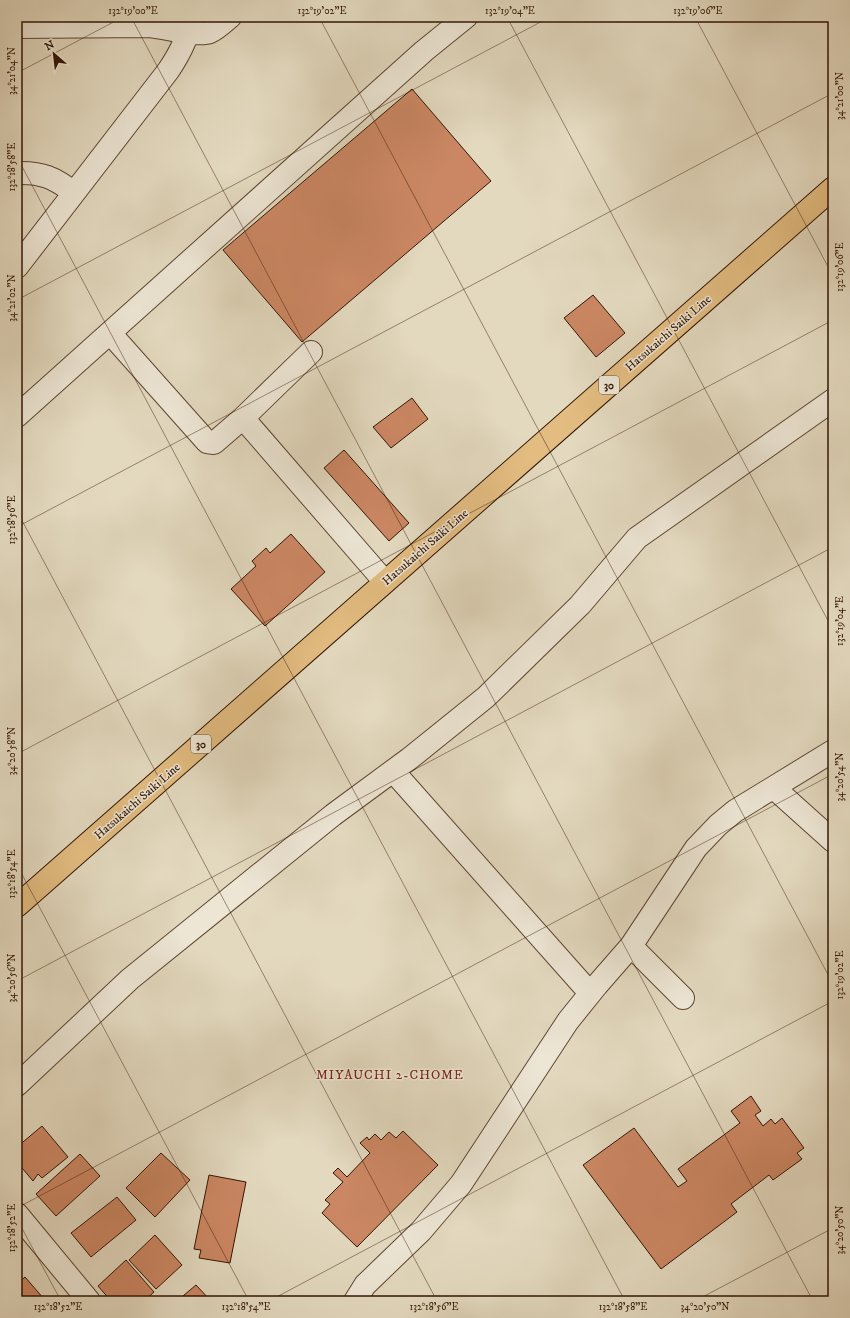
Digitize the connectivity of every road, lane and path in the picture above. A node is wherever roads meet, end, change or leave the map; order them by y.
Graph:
1 (230, 17) edge
2 (466, 17) edge
3 (189, 25) edge
4 (17, 27) edge
5 (17, 174) edge
6 (833, 188) edge
7 (74, 193) junction
8 (17, 268) edge
9 (110, 333) junction
10 (311, 352) dead end
11 (833, 400) edge
12 (17, 416) edge
13 (243, 418) junction
14 (385, 582) junction
15 (833, 751) edge
16 (393, 771) junction
17 (774, 788) junction
18 (833, 841) edge
19 (17, 906) edge
20 (631, 946) junction
21 (590, 993) junction
22 (683, 998) dead end
23 (17, 1085) edge
24 (17, 1214) edge
25 (89, 1301) edge
26 (356, 1301) edge

1 - 3 street
2 - 9 street
3 - 4 street
3 - 7 street
5 - 7 street
6 - 14 main road, Hatsukaichi Saiki Line / 30
7 - 8 street
9 - 12 street
9 - 13 street
10 - 13 street
11 - 16 street
13 - 14 street
14 - 19 main road, Hatsukaichi Saiki Line / 30
15 - 17 street
16 - 21 street
16 - 23 street
17 - 18 street
17 - 20 street
20 - 21 street
20 - 22 street
21 - 26 street
24 - 25 street

